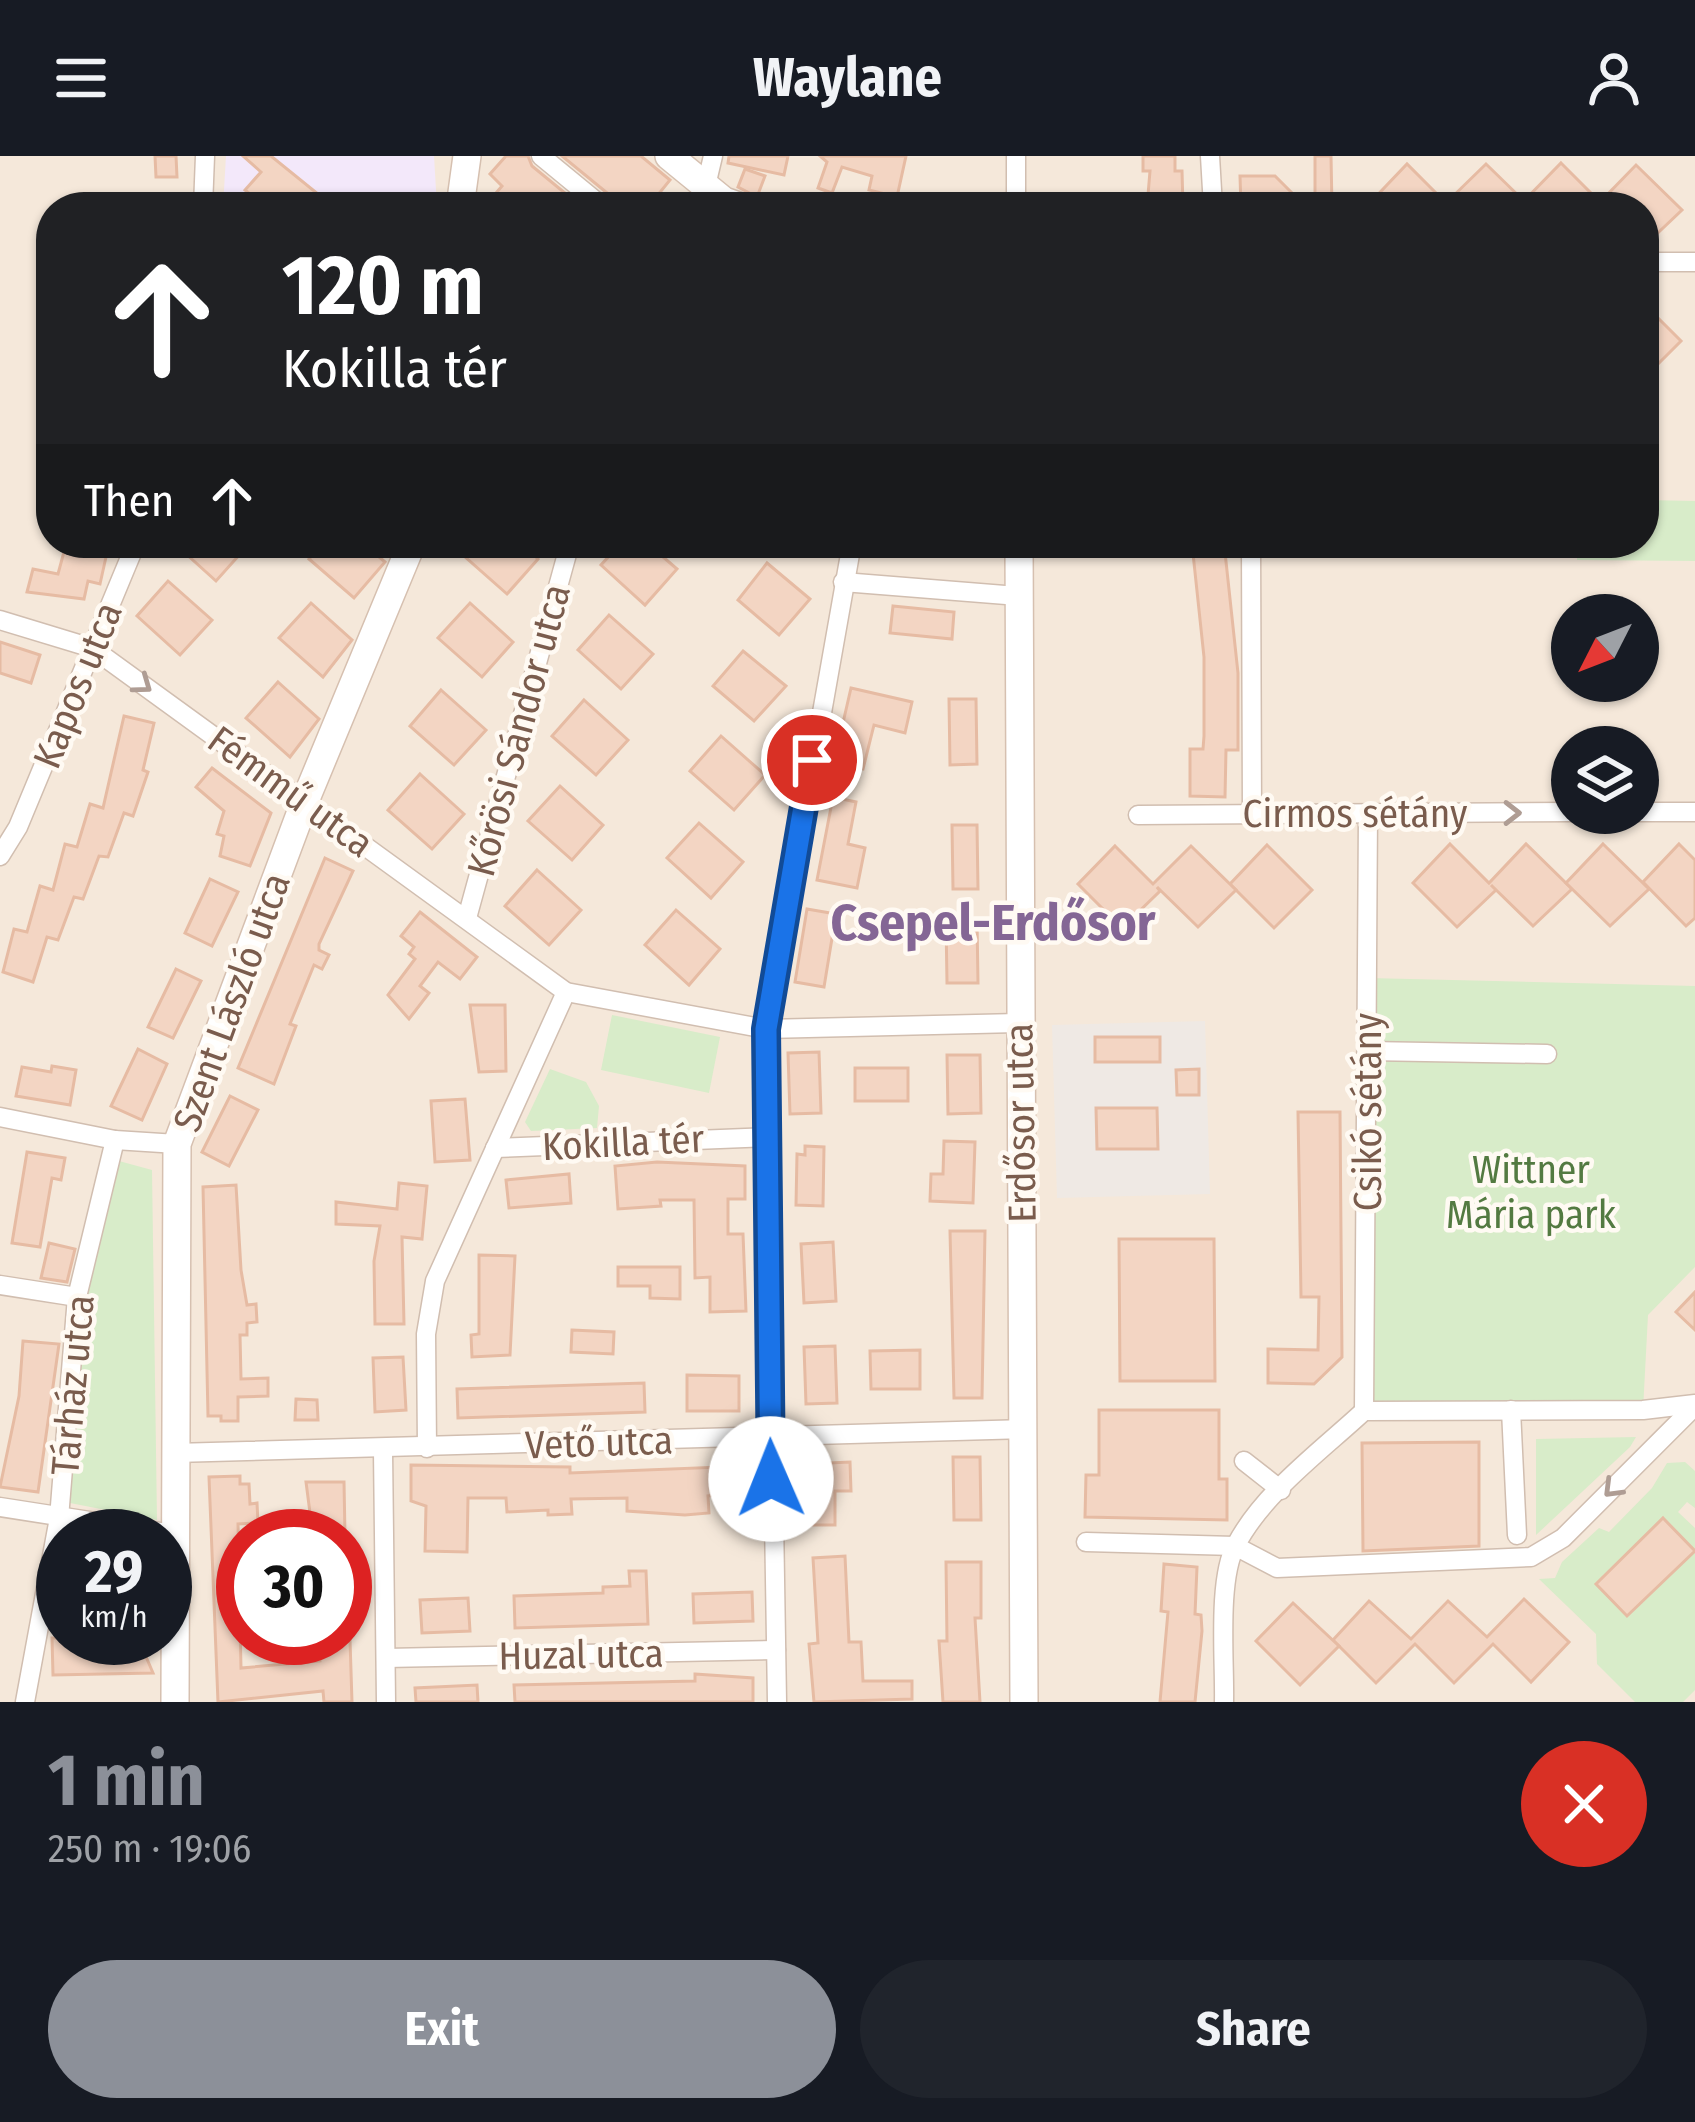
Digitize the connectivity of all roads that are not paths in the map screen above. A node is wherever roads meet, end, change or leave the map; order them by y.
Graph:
1 (205, 156) edge
2 (467, 156) edge
3 (541, 156) edge
4 (669, 156) edge
5 (712, 156) edge
6 (1016, 156) edge
7 (1210, 156) edge
8 (204, 192) edge
9 (462, 192) edge
10 (585, 192) edge
11 (699, 192) edge
12 (705, 192) edge
13 (1016, 192) edge
14 (1212, 192) edge
15 (1659, 262) edge
16 (1695, 262) edge
17 (130, 558) edge
18 (406, 558) edge
19 (566, 558) edge
20 (849, 558) edge
21 (1019, 558) edge
22 (1251, 558) edge
23 (843, 582) junction
24 (1019, 596) junction
25 (0, 620) edge
26 (92, 648) junction
27 (305, 801) junction
28 (1551, 812) edge
29 (1659, 812) edge
30 (1695, 812) edge
31 (1368, 813) junction
32 (1138, 814) dead end
33 (1252, 814) junction
34 (9, 824) edge
35 (0, 856) edge
36 (467, 918) junction
37 (566, 992) junction
38 (1018, 1023) junction
39 (766, 1029) junction
40 (1368, 1051) junction
41 (1547, 1054) dead end
42 (0, 1117) edge
43 (770, 1137) junction
44 (116, 1140) junction
45 (177, 1144) junction
46 (495, 1148) junction
47 (0, 1285) edge
48 (77, 1297) junction
49 (1695, 1405) edge
50 (1511, 1410) junction
51 (1364, 1411) junction
52 (1024, 1429) junction
53 (770, 1436) junction
54 (427, 1448) junction
55 (382, 1450) junction
56 (175, 1453) junction
57 (1244, 1461) dead end
58 (1281, 1490) junction
59 (0, 1507) edge
60 (60, 1509) edge
61 (174, 1509) edge
62 (36, 1514) edge
63 (1516, 1534) dead end
64 (1086, 1542) dead end
65 (1234, 1546) junction
66 (36, 1642) edge
67 (776, 1650) junction
68 (386, 1658) junction
69 (175, 1665) edge
70 (25, 1702) edge
71 (175, 1702) edge
72 (386, 1702) edge
73 (777, 1702) edge
74 (1024, 1702) edge
75 (1224, 1702) edge

1 - 8 street
2 - 9 street
3 - 10 street
4 - 11 street
5 - 12 street
6 - 13 street
7 - 14 street
15 - 16 street
17 - 26 street, Kapos utca
18 - 27 street, Szent László utca
19 - 36 street, Kőrösi Sándor utca
20 - 23 street
21 - 24 street, Erdősor utca
22 - 33 street
23 - 24 street
23 - 39 street
24 - 38 street, Erdősor utca
25 - 26 street, Fémmű utca
26 -> 27 street, Fémmű utca
26 - 34 street, Kapos utca
27 - 36 street, Fémmű utca
27 - 45 street, Szent László utca
31 -> 28 street, Cirmos sétány
29 - 30 street
31 - 33 street, Cirmos sétány
31 - 40 street, Csikó sétány
32 - 33 street, Cirmos sétány
34 - 35 street, Kapos utca
36 - 37 street, Fémmű utca
37 - 39 street
37 - 46 street, Kokilla tér
38 - 39 street
38 - 52 street, Erdősor utca
39 - 43 street
40 - 41 street
40 - 51 street, Csikó sétány
42 - 44 street
43 - 46 street, Kokilla tér
43 - 53 street
44 - 45 street
44 - 48 street, Tárház utca
45 - 56 street, Szent László utca
46 - 54 street
47 - 48 street
48 - 60 street, Tárház utca
49 - 50 street
49 -> 65 street
50 - 51 street
50 - 63 street
51 - 58 street
52 - 53 street, Vető utca
52 - 74 street, Erdősor utca
53 - 54 street, Vető utca
53 - 67 street
54 - 55 street, Vető utca
55 - 56 street, Vető utca
55 - 68 street
56 - 61 street, Szent László utca
57 - 58 street
58 - 65 street
59 - 62 street
64 - 65 street
65 - 75 street
66 - 70 street, Tárház utca
67 - 68 street, Huzal utca
67 - 73 street
68 - 72 street
69 - 71 street, Szent László utca

